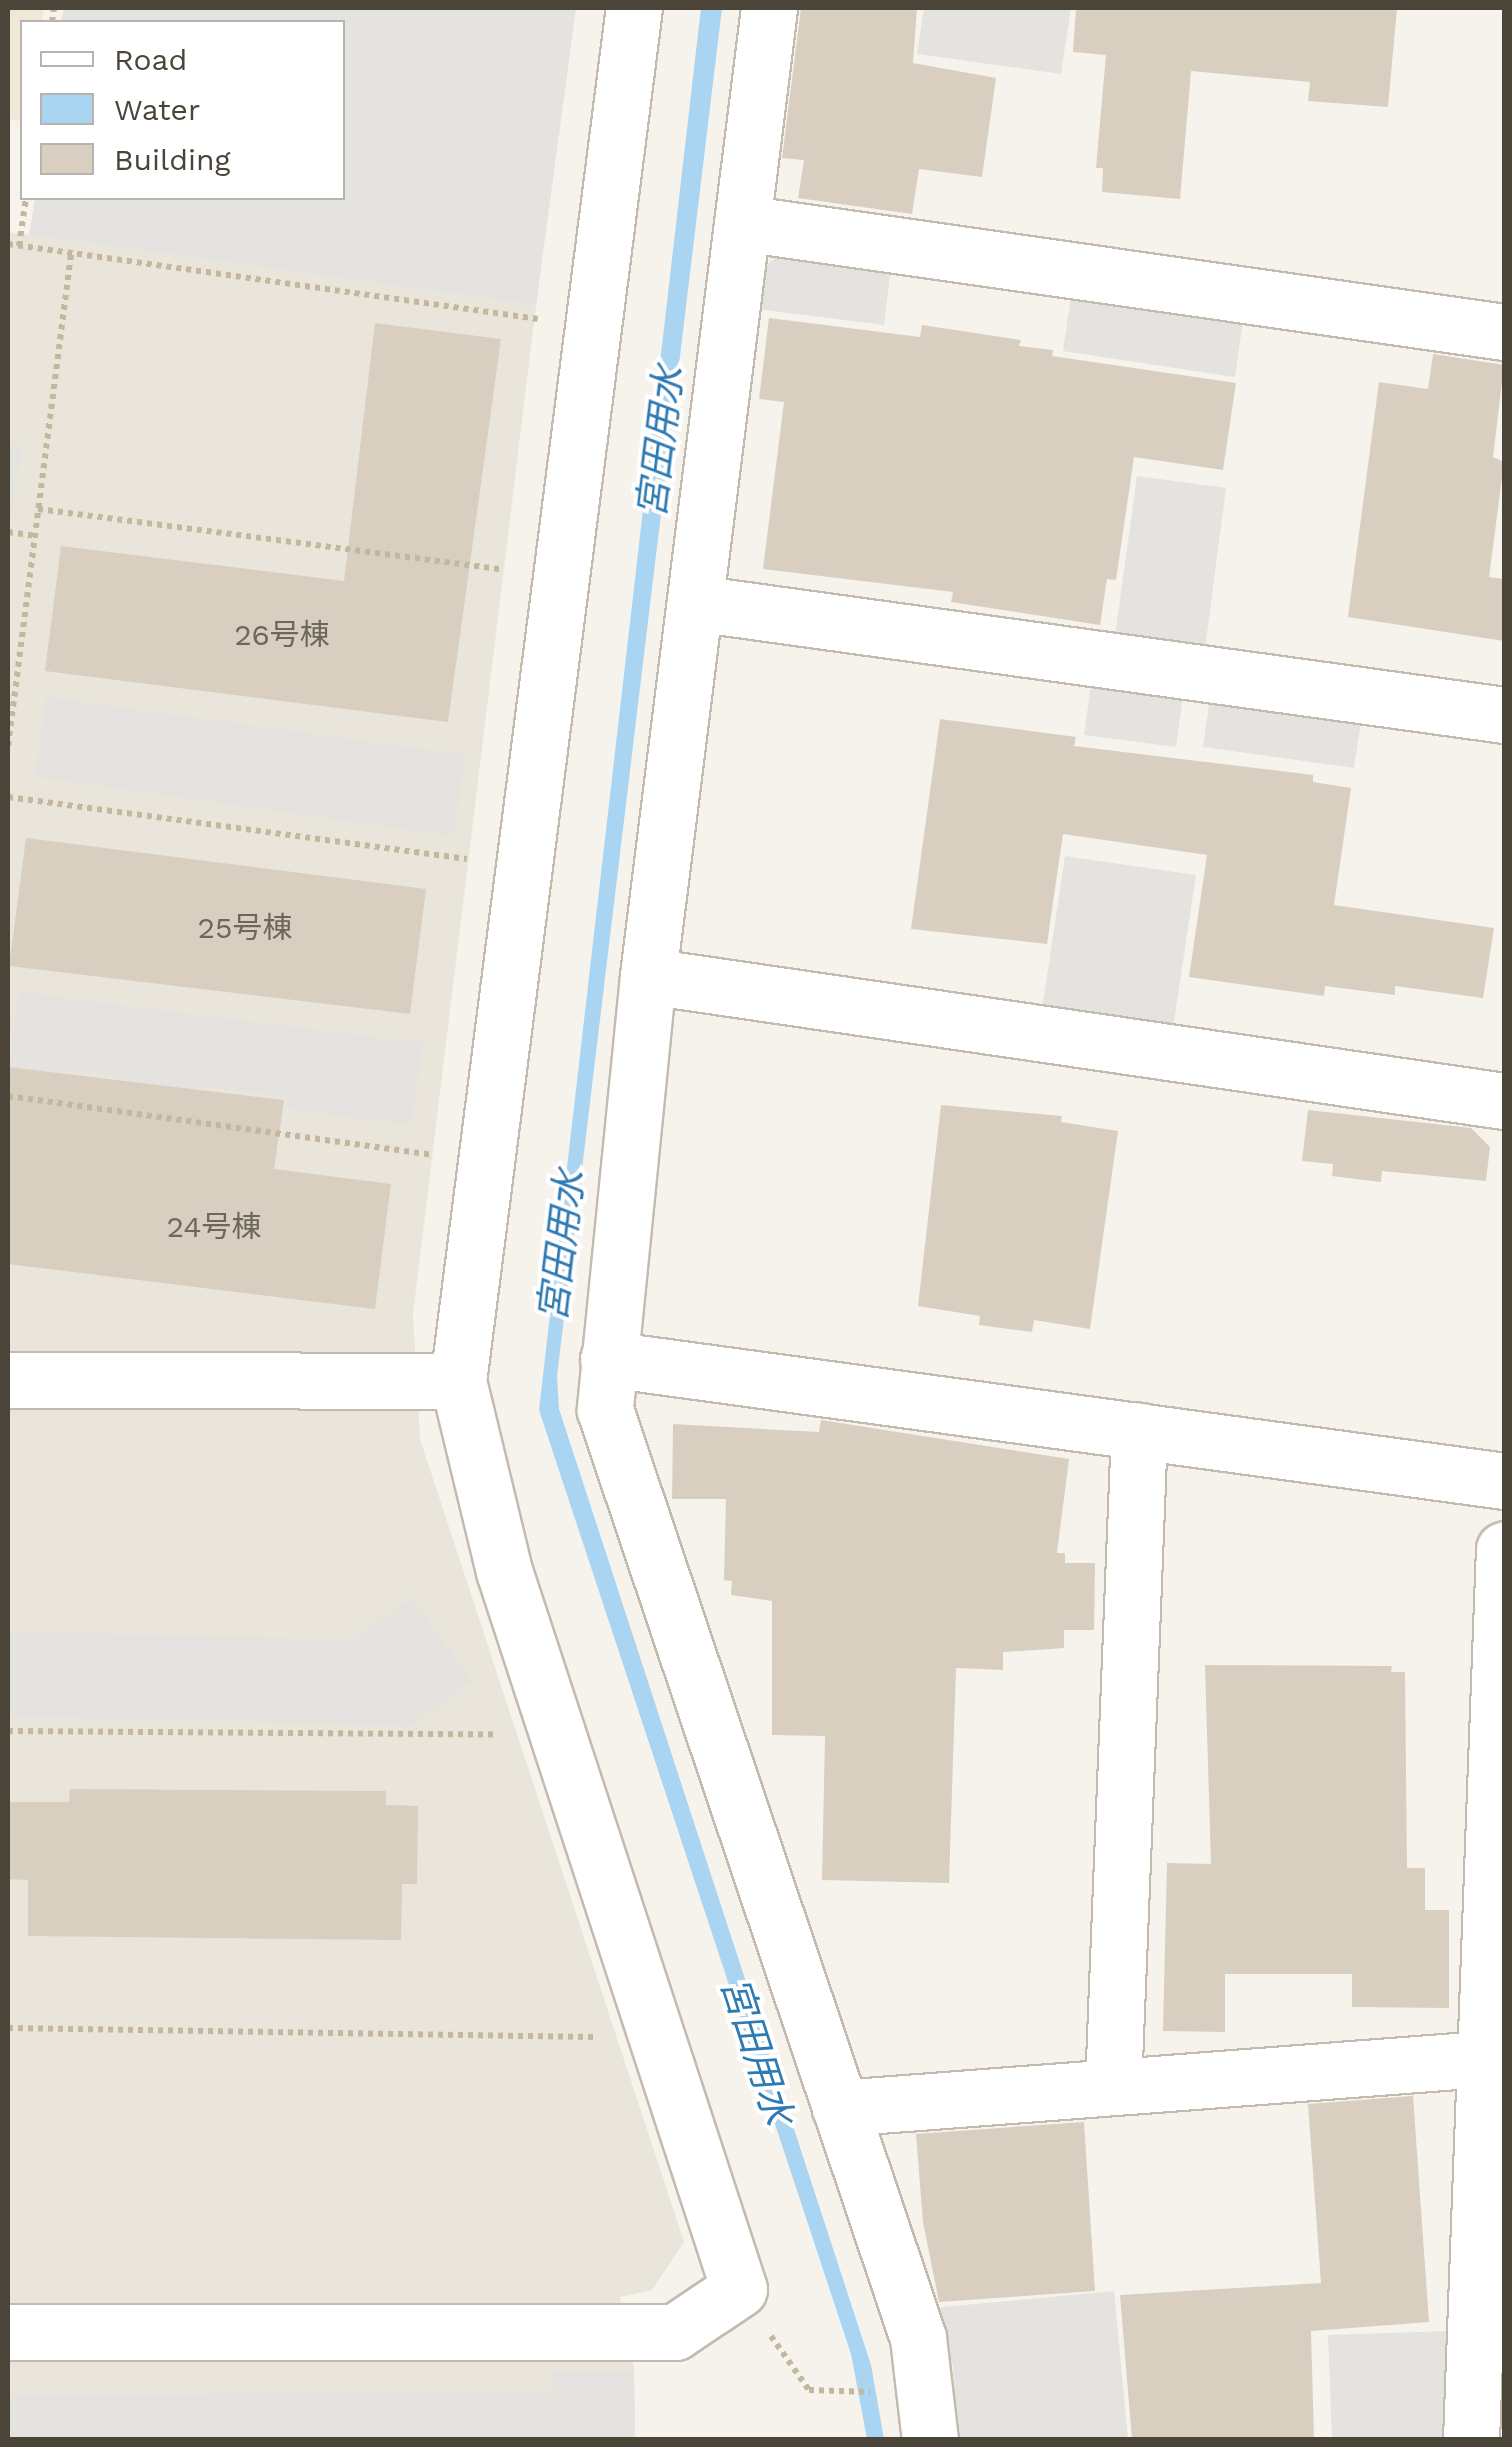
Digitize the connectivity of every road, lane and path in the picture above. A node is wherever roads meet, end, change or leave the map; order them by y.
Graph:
1 (634, 8) edge
2 (770, 8) edge
3 (26, 200) edge
4 (742, 223) junction
5 (8, 244) edge
6 (20, 246) junction
7 (71, 252) junction
8 (594, 327) junction
9 (1504, 332) edge
10 (38, 509) junction
11 (8, 532) edge
12 (35, 536) junction
13 (561, 576) junction
14 (695, 604) junction
15 (1504, 715) edge
16 (8, 746) edge
17 (8, 797) edge
18 (524, 866) junction
19 (648, 976) junction
20 (8, 1096) edge
21 (1504, 1102) edge
22 (486, 1163) junction
23 (608, 1359) junction
24 (8, 1380) edge
25 (458, 1381) junction
26 (1138, 1431) junction
27 (1504, 1481) edge
28 (1504, 1550) edge
29 (8, 1731) edge
30 (557, 1734) junction
31 (8, 2028) edge
32 (657, 2038) junction
33 (1483, 2059) junction
34 (1113, 2088) junction
35 (840, 2108) junction
36 (739, 2289) junction
37 (8, 2332) edge
38 (847, 2393) dead end
39 (930, 2440) edge
40 (1472, 2440) edge

1 - 8 street
2 - 4 street
3 - 6 path
4 - 9 street
4 - 14 street
5 - 6 path
6 - 7 path
7 - 8 path
7 - 10 path
8 - 13 street
10 - 12 path
10 - 13 path
11 - 12 path
12 - 16 path
13 - 18 street
14 - 15 street
14 - 19 street
17 - 18 path
18 - 22 street
19 - 21 street
19 - 23 street
20 - 22 path
22 - 25 street
23 - 26 street
23 - 35 street
24 - 25 street
25 - 30 street
26 - 27 street
26 - 34 street
28 - 33 street
29 - 30 path
30 - 32 street
31 - 32 path
32 - 36 street
33 - 34 street
33 - 40 street
34 - 35 street
35 - 39 street
36 - 37 street
36 - 38 path

